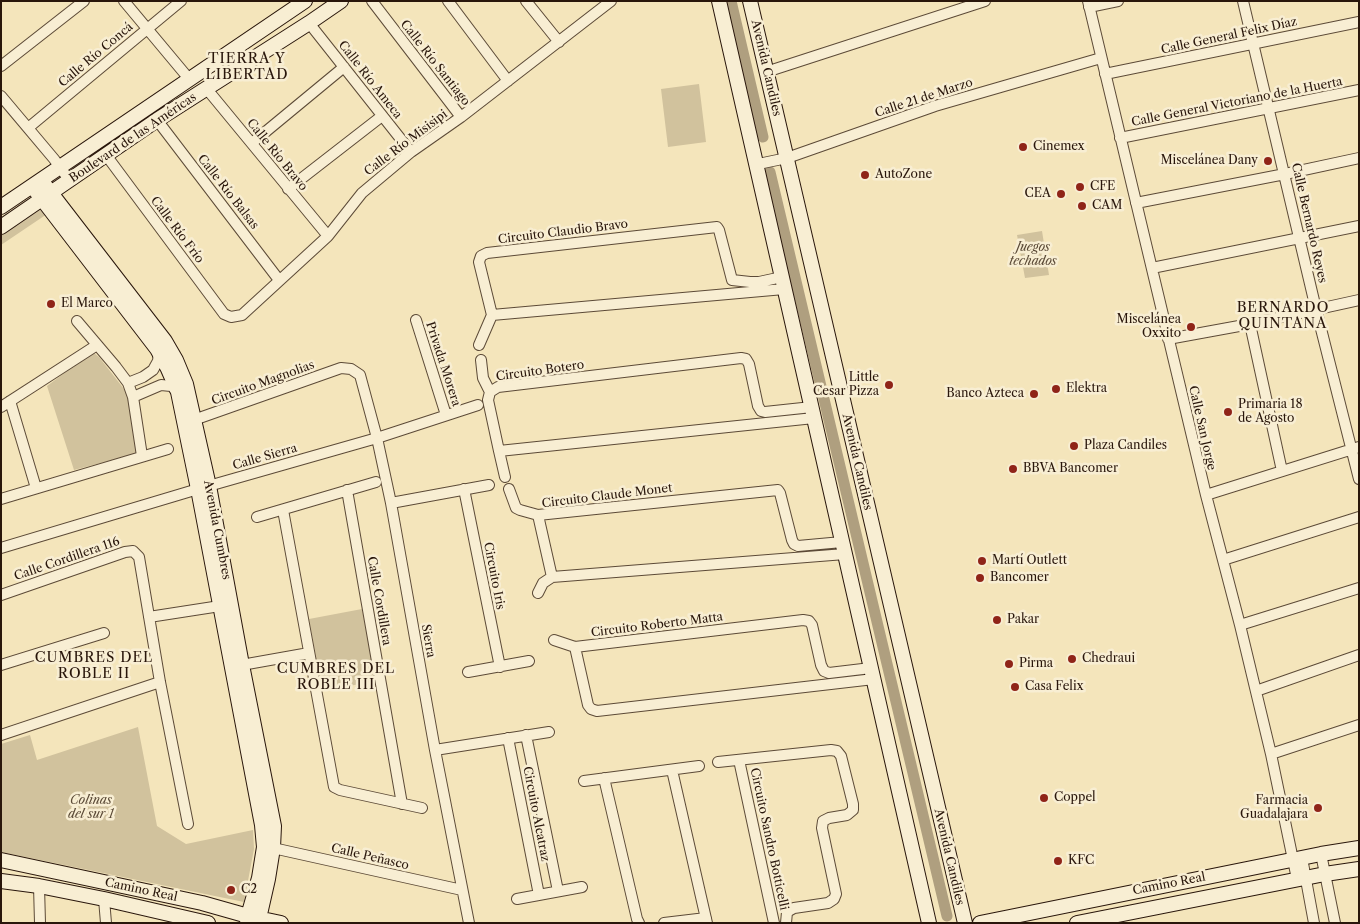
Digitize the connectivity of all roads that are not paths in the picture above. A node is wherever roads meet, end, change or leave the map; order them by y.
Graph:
1 (84, 1) edge
2 (124, 1) edge
3 (181, 1) edge
4 (306, 1) edge
5 (341, 1) edge
6 (372, 1) edge
7 (448, 1) edge
8 (526, 1) edge
9 (718, 1) edge
10 (750, 1) edge
11 (984, 1) edge
12 (1118, 1) edge
13 (1243, 1) edge
14 (607, 2) edge
15 (1088, 4) edge
16 (1359, 22) edge
17 (309, 23) junction
18 (147, 28) junction
19 (559, 42) junction
20 (1254, 44) junction
21 (1101, 58) junction
22 (1, 66) edge
23 (344, 67) junction
24 (766, 72) junction
25 (1105, 74) junction
26 (190, 80) junction
27 (508, 81) junction
28 (206, 88) junction
29 (1359, 90) edge
30 (1, 96) edge
31 (1269, 108) junction
32 (6, 110) edge
33 (382, 116) junction
34 (461, 117) junction
35 (157, 120) junction
36 (28, 128) junction
37 (1120, 138) junction
38 (252, 143) junction
39 (411, 152) junction
40 (106, 156) junction
41 (1359, 158) edge
42 (782, 159) junction
43 (759, 164) junction
44 (60, 167) junction
45 (1285, 174) junction
46 (70, 180) junction
47 (36, 183) junction
48 (288, 189) junction
49 (46, 197) junction
50 (1136, 203) junction
51 (1, 207) edge
52 (1359, 226) edge
53 (1, 227) edge
54 (328, 236) junction
55 (1299, 238) junction
56 (1152, 268) junction
57 (280, 280) junction
58 (783, 283) junction
59 (1359, 300) edge
60 (1316, 309) junction
61 (492, 315) junction
62 (231, 317) joint
63 (416, 320) dead end
64 (77, 321) dead end
65 (1250, 324) junction
66 (1168, 339) junction
67 (97, 345) junction
68 (479, 345) dead end
69 (159, 351) junction
70 (481, 360) dead end
71 (351, 369) joint
72 (153, 370) junction
73 (128, 383) junction
74 (161, 385) junction
75 (178, 392) junction
76 (490, 392) junction
77 (133, 397) junction
78 (10, 401) junction
79 (478, 405) dead end
80 (1, 407) edge
81 (813, 413) junction
82 (446, 415) junction
83 (189, 422) junction
84 (377, 438) junction
85 (168, 448) dead end
86 (1355, 448) edge
87 (499, 452) junction
88 (142, 456) junction
89 (1282, 471) junction
90 (505, 477) dead end
91 (1359, 479) edge
92 (376, 482) dead end
93 (489, 485) dead end
94 (204, 487) junction
95 (36, 488) junction
96 (509, 489) dead end
97 (347, 490) junction
98 (464, 490) junction
99 (1206, 495) junction
100 (1, 499) edge
101 (391, 503) junction
102 (282, 510) junction
103 (538, 515) junction
104 (257, 517) dead end
105 (1359, 517) edge
106 (1, 548) edge
107 (844, 548) junction
108 (1223, 560) junction
109 (552, 577) junction
110 (1359, 588) edge
111 (538, 593) dead end
112 (1, 595) edge
113 (220, 606) junction
114 (149, 617) junction
115 (1240, 625) junction
116 (104, 633) dead end
117 (554, 640) dead end
118 (575, 647) junction
119 (309, 653) junction
120 (1359, 655) edge
121 (529, 661) dead end
122 (1, 666) edge
123 (237, 666) junction
124 (500, 667) junction
125 (468, 672) dead end
126 (872, 674) junction
127 (160, 682) junction
128 (1256, 690) junction
129 (1359, 725) edge
130 (549, 732) dead end
131 (1, 735) edge
132 (526, 735) junction
133 (508, 738) junction
134 (435, 750) junction
135 (1272, 754) junction
136 (739, 760) junction
137 (718, 762) dead end
138 (700, 766) dead end
139 (672, 770) junction
140 (604, 778) junction
141 (584, 780) dead end
142 (402, 804) junction
143 (422, 808) dead end
144 (188, 824) dead end
145 (273, 848) junction
146 (1359, 848) edge
147 (1321, 854) junction
148 (1298, 859) junction
149 (1, 860) edge
150 (1359, 869) edge
151 (1325, 874) junction
152 (1301, 878) junction
153 (1, 881) edge
154 (39, 886) junction
155 (582, 887) dead end
156 (462, 890) junction
157 (558, 891) junction
158 (539, 895) junction
159 (104, 899) junction
160 (516, 899) dead end
161 (173, 919) edge
162 (253, 920) edge
163 (701, 920) edge
164 (40, 923) edge
165 (106, 923) edge
166 (208, 923) edge
167 (281, 923) edge
168 (469, 923) edge
169 (639, 923) edge
170 (664, 923) edge
171 (774, 923) edge
172 (786, 923) edge
173 (929, 923) edge
174 (965, 923) edge
175 (980, 923) edge
176 (1077, 923) edge
177 (1314, 923) edge
178 (1335, 923) edge

1 - 22 street
2 - 18 street
3 - 18 street, Calle Río Concá
4 - 26 street, Boulevard de las Américas
5 - 17 street, Boulevard de las Américas
6 - 34 street, Calle Río Santiago
7 - 27 street
8 - 19 street
9 - 43 street
10 - 24 street, Avenida Candiles
11 - 24 street
12 - 15 street
13 - 20 street, Calle Bernardo Reyes
14 - 19 street, Calle Río Misisipi
15 - 21 street, Calle San Jorge
16 - 20 street, Calle General Felix Díaz
17 - 23 street, Calle Río Ameca
17 - 28 street, Boulevard de las Américas
18 - 26 street
18 - 36 street, Calle Río Concá
19 - 27 street, Calle Río Misisipi
20 - 25 street, Calle General Felix Díaz
20 - 31 street, Calle Bernardo Reyes
21 - 25 street, Calle San Jorge
21 - 42 street, Calle 21 de Marzo
23 - 33 street, Calle Río Ameca
23 - 38 street
24 - 42 street, Avenida Candiles
25 - 37 street, Calle San Jorge
26 - 44 street, Boulevard de las Américas
27 - 34 street, Calle Río Misisipi
28 - 35 street, Boulevard de las Américas
28 - 38 street, Calle Río Bravo
29 - 31 street, Calle General Victoriano de la Huerta
30 - 32 street
31 - 37 street, Calle General Victoriano de la Huerta
31 - 45 street, Calle Bernardo Reyes
32 - 36 street
33 - 39 street, Calle Río Ameca
33 - 48 street
34 - 39 street, Calle Río Misisipi
35 - 40 street, Boulevard de las Américas
35 - 57 street, Calle Río Balsas
36 - 44 street
37 - 50 street, Calle San Jorge
38 - 48 street, Calle Río Bravo
39 - 54 street, Calle Río Misisipi
40 - 46 street, Boulevard de las Américas
40 - 62 street, Calle Río Frío
41 - 45 street
42 - 43 street, Calle 21 de Marzo
42 - 174 street, Avenida Candiles
43 - 58 street
44 - 46 street
44 - 47 street, Boulevard de las Américas
45 - 50 street
45 - 55 street, Calle Bernardo Reyes
46 - 49 street, Boulevard de las Américas
47 - 49 street, Avenida Cumbres
47 - 51 street, Boulevard de las Américas
48 - 54 street, Calle Río Bravo
49 - 53 street, Boulevard de las Américas
49 - 69 street, Avenida Cumbres
49 - 83 street, Avenida Cumbres
50 - 56 street, Calle San Jorge
52 - 55 street
54 - 57 street, Calle Río Misisipi
55 - 56 street
55 - 60 street, Calle Bernardo Reyes
56 - 66 street, Calle San Jorge
57 - 62 street, Calle Río Misisipi
58 - 61 street
58 - 61 street, Circuito Claudio Bravo
58 - 81 street
59 - 60 street
60 - 65 street
60 - 86 street, Calle Bernardo Reyes
61 - 68 street
63 - 82 street, Privada Morera
64 - 67 street
65 - 66 street
65 - 89 street
66 - 99 street, Calle San Jorge
67 - 73 street
67 - 78 street
69 - 72 street
69 - 75 street, Avenida Cumbres
70 - 76 street
71 - 83 street, Circuito Magnolias
71 - 84 street, Sierra
72 - 73 street
72 - 74 street
73 - 77 street
74 - 75 street
74 - 77 street
75 - 83 street, Avenida Cumbres
76 - 81 street, Circuito Botero
76 - 87 street, Circuito Botero
77 - 88 street
78 - 80 street
78 - 95 street
79 - 82 street, Calle Sierra
81 - 87 street
81 - 107 street
82 - 84 street, Calle Sierra
83 - 94 street, Avenida Cumbres
84 - 94 street, Calle Sierra
84 - 101 street, Sierra
85 - 88 street
86 - 89 street
86 - 91 street, Calle Bernardo Reyes
87 - 90 street, Circuito Botero
88 - 95 street
89 - 99 street
92 - 97 street
93 - 98 street
94 - 106 street, Calle Sierra
94 - 113 street, Avenida Cumbres
94 - 123 street, Avenida Cumbres
95 - 100 street
96 - 103 street
97 - 102 street
97 - 142 street, Calle Cordillera
98 - 101 street
98 - 124 street, Circuito Iris
99 - 108 street, Calle San Jorge
101 - 134 street, Sierra
102 - 104 street
102 - 119 street
103 - 107 street, Circuito Claude Monet
103 - 109 street, Circuito Claude Monet
105 - 108 street
107 - 109 street
107 - 126 street
108 - 115 street, Calle San Jorge
109 - 111 street
110 - 115 street
112 - 114 street, Calle Cordillera 116
113 - 114 street
113 - 123 street, Avenida Cumbres
114 - 127 street, Calle Cordillera 116
115 - 128 street, Calle San Jorge
116 - 122 street
117 - 118 street
118 - 126 street, Circuito Roberto Matta
118 - 126 street, Circuito Roberto Matta
119 - 123 street
119 - 142 street
120 - 128 street
121 - 124 street
123 - 145 street, Avenida Cumbres
123 - 162 street, Avenida Cumbres
124 - 125 street
126 - 173 street
127 - 131 street
127 - 144 street, Calle Cordillera 116
128 - 135 street, Calle San Jorge
129 - 135 street
130 - 132 street
132 - 133 street
132 - 157 street, Circuito Alcatraz
133 - 134 street
133 - 158 street, Circuito Alcatraz
134 - 156 street, Sierra
135 - 148 street, Calle San Jorge
136 - 137 street, Circuito Sandro Botticelli
136 - 171 street, Circuito Sandro Botticelli
136 - 172 street, Circuito Sandro Botticelli
138 - 139 street
139 - 140 street
139 - 163 street
140 - 141 street
140 - 169 street
142 - 143 street
145 - 156 street, Calle Peñasco
145 - 162 street, Avenida Cumbres
146 - 147 street, Camino Real
147 - 148 street, Camino Real
147 - 151 street
148 - 152 street, Calle San Jorge
148 - 175 street, Camino Real
149 - 162 street, Camino Real
150 - 151 street, Camino Real
151 - 152 street, Camino Real
151 - 178 street
152 - 176 street, Camino Real
152 - 177 street, Calle San Jorge
153 - 154 street, Camino Real
154 - 159 street, Camino Real
154 - 164 street
155 - 157 street
156 - 168 street, Sierra
157 - 158 street
158 - 160 street
159 - 161 street, Camino Real
159 - 165 street
161 - 166 street, Camino Real
162 - 167 street, Camino Real
163 - 170 street

